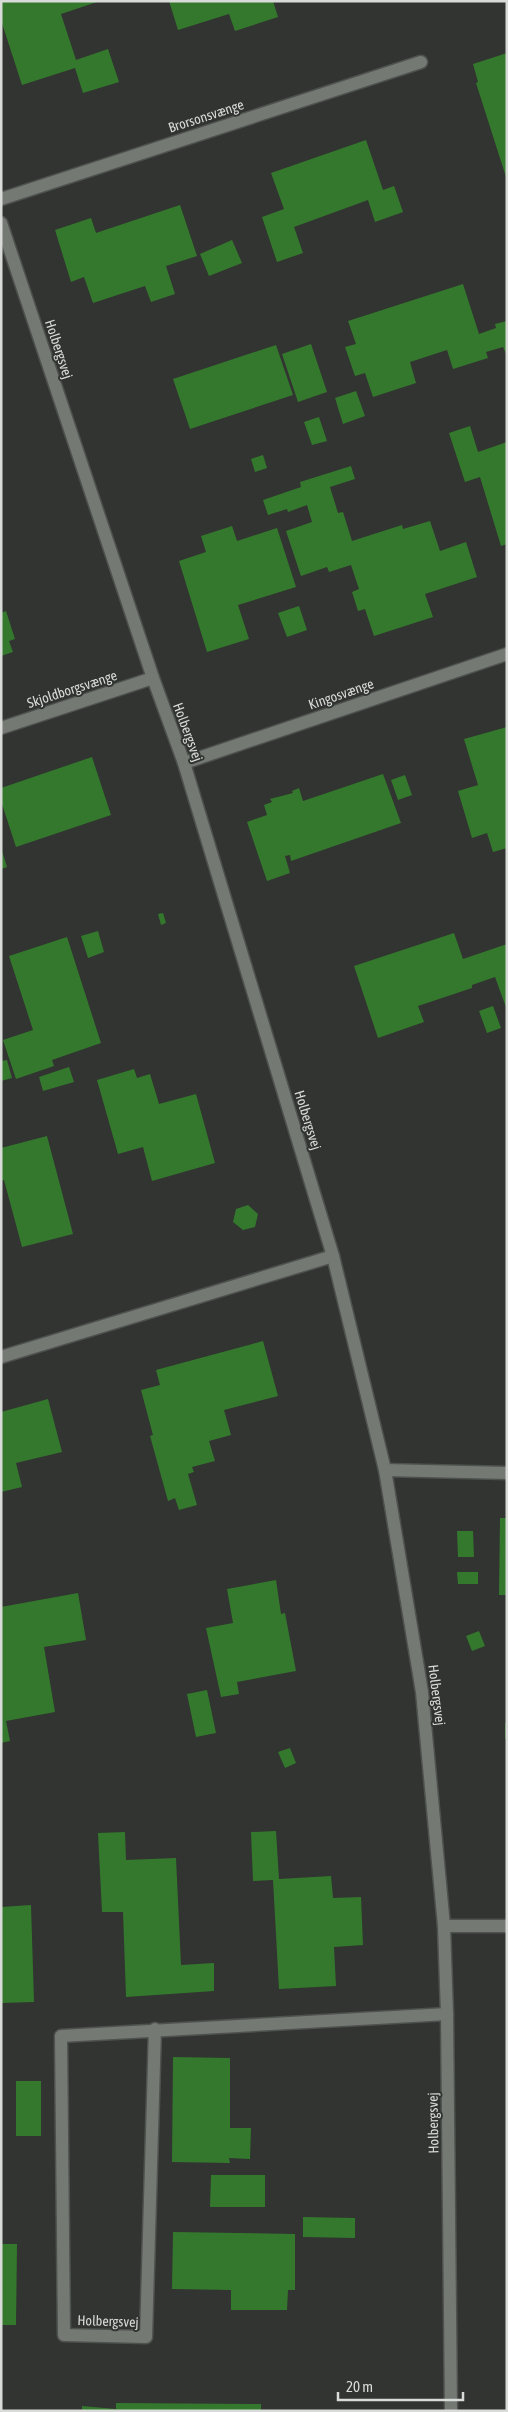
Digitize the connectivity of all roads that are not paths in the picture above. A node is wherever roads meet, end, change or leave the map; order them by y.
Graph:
1 (421, 62) dead end
2 (1, 200) edge
3 (1, 223) edge
4 (507, 654) edge
5 (152, 678) junction
6 (1, 728) edge
7 (184, 762) junction
8 (333, 1256) junction
9 (1, 1357) edge
10 (385, 1470) junction
11 (507, 1473) edge
12 (444, 1926) junction
13 (507, 1926) edge
14 (447, 2014) junction
15 (155, 2029) junction
16 (451, 2411) edge

1 - 2 street, Brorsonsvænge
3 - 5 street, Holbergsvej
4 - 7 street, Kingosvænge
5 - 6 street, Skjoldborgsvænge
5 - 7 street, Holbergsvej
7 - 8 street, Holbergsvej
8 - 9 street
8 - 10 street, Holbergsvej
10 - 11 street
10 - 12 street, Holbergsvej
12 - 13 street
12 - 14 street, Holbergsvej
14 - 15 street, Holbergsvej
14 - 16 street, Holbergsvej
15 - 15 street, Holbergsvej

